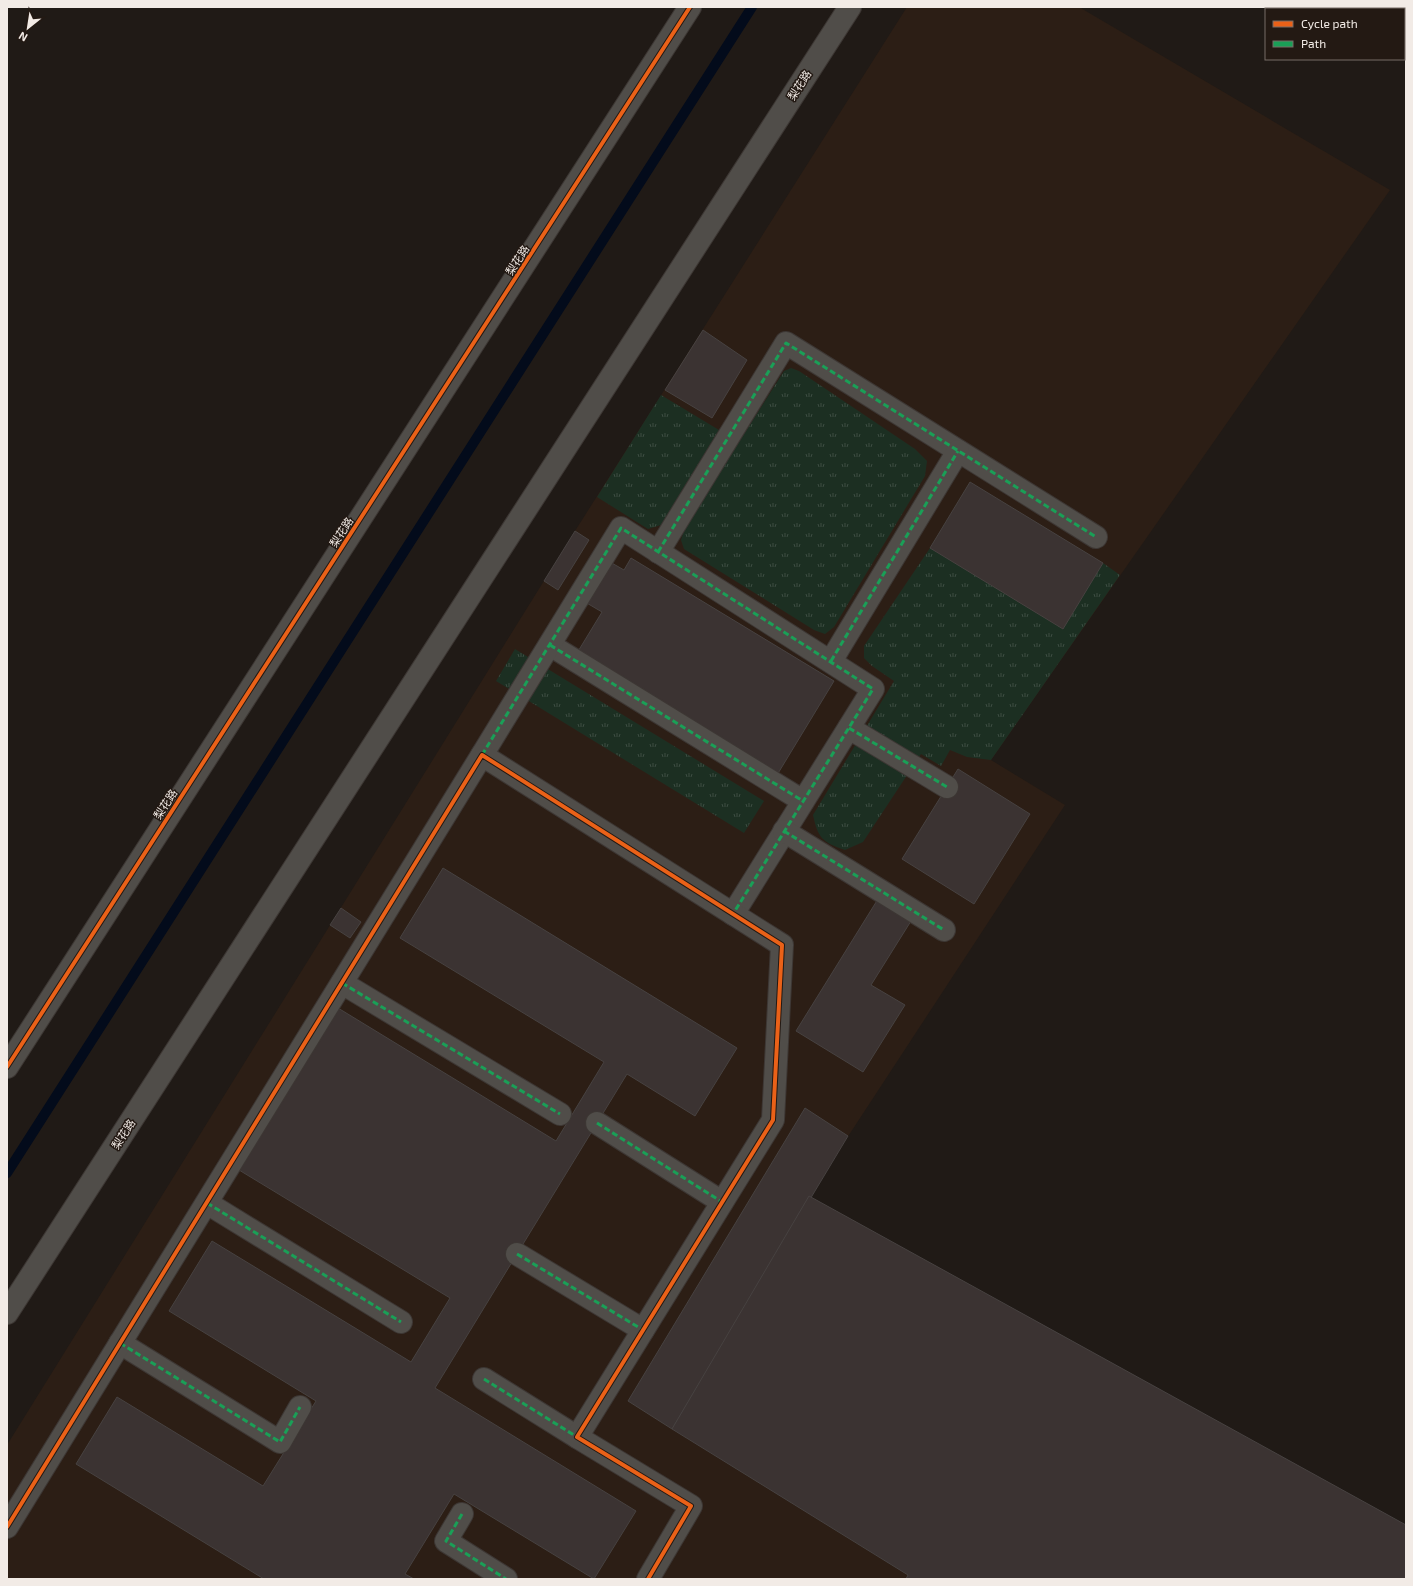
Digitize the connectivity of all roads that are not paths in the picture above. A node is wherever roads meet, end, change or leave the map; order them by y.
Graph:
1 (690, 7) edge
2 (850, 7) edge
3 (958, 451) junction
4 (1096, 537) dead end
5 (658, 552) junction
6 (550, 645) junction
7 (831, 661) junction
8 (849, 728) junction
9 (482, 755) junction
10 (947, 787) dead end
11 (803, 801) junction
12 (784, 831) junction
13 (733, 914) junction
14 (944, 930) dead end
15 (342, 983) junction
16 (7, 1067) edge
17 (560, 1114) dead end
18 (597, 1122) dead end
19 (722, 1202) junction
20 (207, 1203) junction
21 (517, 1254) dead end
22 (7, 1313) edge
23 (401, 1322) dead end
24 (643, 1330) junction
25 (120, 1343) junction
26 (484, 1379) dead end
27 (300, 1407) dead end
28 (578, 1437) junction
29 (462, 1514) dead end
30 (7, 1527) edge
31 (506, 1579) edge
32 (648, 1579) edge

1 - 16 street, 梨花路
2 - 22 street, 梨花路
3 - 4 street
3 - 5 street
3 - 7 street
5 - 6 street
5 - 7 street
6 - 9 street
6 - 11 street
7 - 8 street
8 - 10 street
8 - 11 street
9 - 13 street
9 - 15 street
11 - 12 street
12 - 13 street
12 - 14 street
13 - 19 street
15 - 17 street
15 - 20 street
18 - 19 street
19 - 24 street
20 - 23 street
20 - 25 street
21 - 24 street
24 - 28 street
25 - 27 street
25 - 30 street
26 - 28 street
28 - 32 street
29 - 31 street

